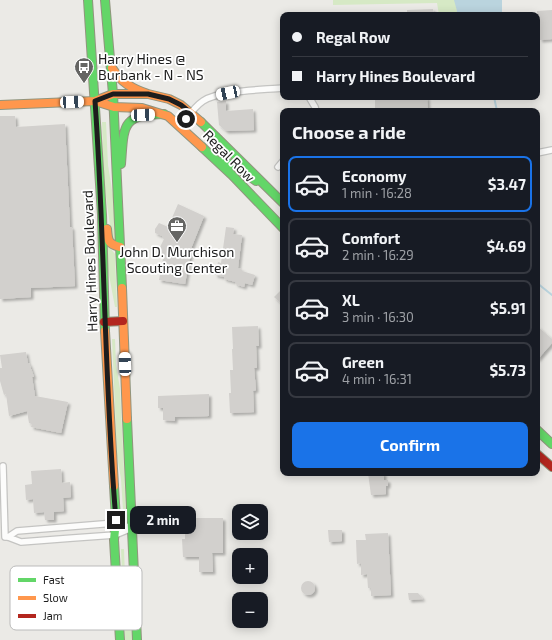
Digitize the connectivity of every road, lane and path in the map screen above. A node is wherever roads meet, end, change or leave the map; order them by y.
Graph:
1 (88, 0) edge
2 (105, 0) edge
3 (110, 65) junction
4 (280, 88) edge
5 (113, 94) junction
6 (148, 94) junction
7 (95, 101) junction
8 (0, 105) edge
9 (114, 107) junction
10 (191, 113) junction
11 (164, 114) junction
12 (180, 126) junction
13 (552, 150) edge
14 (540, 152) edge
15 (216, 161) junction
16 (280, 165) edge
17 (278, 167) dead end
18 (263, 182) junction
19 (117, 184) junction
20 (280, 200) edge
21 (102, 215) junction
22 (280, 225) edge
23 (120, 247) junction
24 (104, 322) junction
25 (123, 322) junction
26 (540, 433) edge
27 (552, 444) edge
28 (540, 457) edge
29 (3, 466) dead end
30 (552, 467) edge
31 (115, 523) junction
32 (132, 528) junction
33 (115, 535) junction
34 (6, 537) junction
35 (116, 566) edge
36 (134, 566) edge
37 (120, 630) edge
38 (137, 630) edge
39 (120, 640) edge
40 (137, 640) edge

1 - 7 main road, Harry Hines Boulevard
2 - 3 main road
3 - 5 main road
3 - 6 main road
4 - 10 street
5 - 6 main road, Regal Row
5 - 7 main road, Regal Row
5 - 9 main road
6 - 10 main road, Regal Row
7 - 8 main road
7 - 9 main road, Regal Row
7 - 21 main road, Harry Hines Boulevard
9 - 11 main road, Regal Row
9 - 19 main road
10 - 12 street
10 - 18 main road, Regal Row
11 - 12 main road, Regal Row
11 - 19 main road
12 - 15 main road, Regal Row
13 - 14 street
15 - 18 main road
15 - 22 main road, Regal Row
16 - 17 street
18 - 20 main road, Regal Row
19 - 23 main road
21 - 23 main road
21 - 24 main road, Harry Hines Boulevard
23 - 25 main road
24 - 25 main road
24 - 31 main road, Harry Hines Boulevard
25 - 32 main road
26 - 27 main road
28 - 30 main road
29 - 34 street
31 - 32 street
31 - 33 main road, Harry Hines Boulevard
31 - 34 street
32 - 33 street
32 - 36 main road
33 - 34 street
33 - 35 main road, Harry Hines Boulevard
37 - 39 main road, Harry Hines Boulevard
38 - 40 main road

